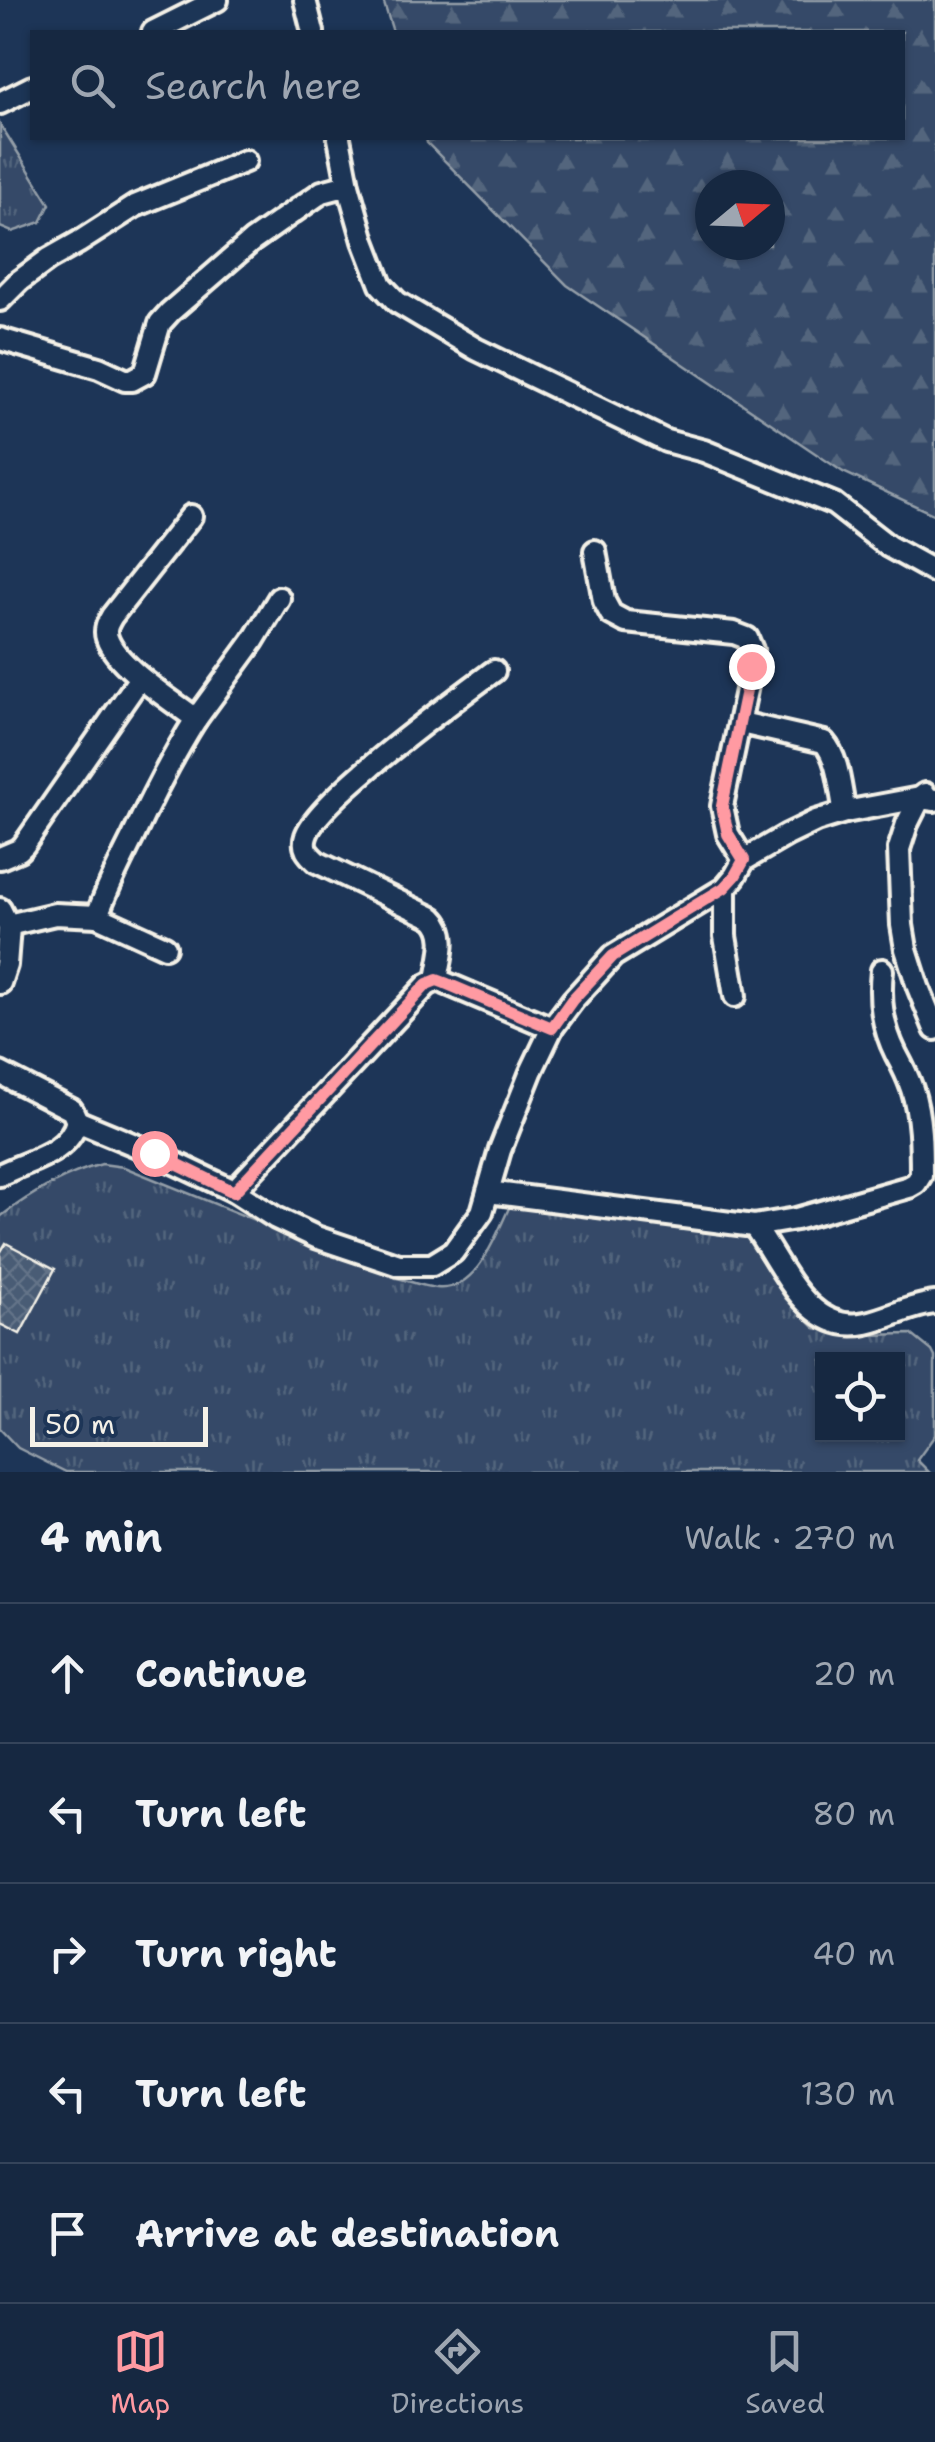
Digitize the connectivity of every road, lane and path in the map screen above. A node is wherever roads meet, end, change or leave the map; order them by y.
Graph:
1 (217, 0) edge
2 (305, 0) edge
3 (158, 30) edge
4 (312, 30) edge
5 (30, 88) edge
6 (0, 104) edge
7 (339, 140) edge
8 (245, 161) dead end
9 (348, 186) junction
10 (0, 300) edge
11 (0, 339) edge
12 (191, 516) dead end
13 (594, 550) dead end
14 (935, 572) edge
15 (278, 598) dead end
16 (494, 671) dead end
17 (140, 678) junction
18 (196, 719) junction
19 (741, 723) junction
20 (930, 795) edge
21 (845, 812) junction
22 (0, 858) edge
23 (744, 860) junction
24 (724, 888) junction
25 (97, 916) junction
26 (4, 917) edge
27 (165, 947) dead end
28 (882, 970) dead end
29 (437, 980) junction
30 (0, 983) edge
31 (735, 996) dead end
32 (552, 1028) junction
33 (935, 1029) edge
34 (0, 1073) edge
35 (78, 1121) junction
36 (0, 1175) edge
37 (234, 1192) junction
38 (488, 1192) junction
39 (754, 1226) junction
40 (935, 1303) edge

1 - 3 street
2 - 4 street
5 - 6 street
7 - 9 street
8 - 10 street
9 - 11 street
9 - 14 street
12 - 17 street
13 - 19 street
15 - 18 street
16 - 29 street
17 - 18 street
17 - 22 street
18 - 25 street
19 - 21 street
19 - 23 street
20 - 21 street
20 - 33 street
21 - 23 street
23 - 24 street
24 - 31 street
24 - 32 street
25 - 26 street
25 - 27 street
26 - 30 street
28 - 39 street
29 - 32 street
29 - 37 street
32 - 38 street
34 - 35 street
35 - 36 street
35 - 37 street
37 - 38 street
38 - 39 street
39 - 40 street

